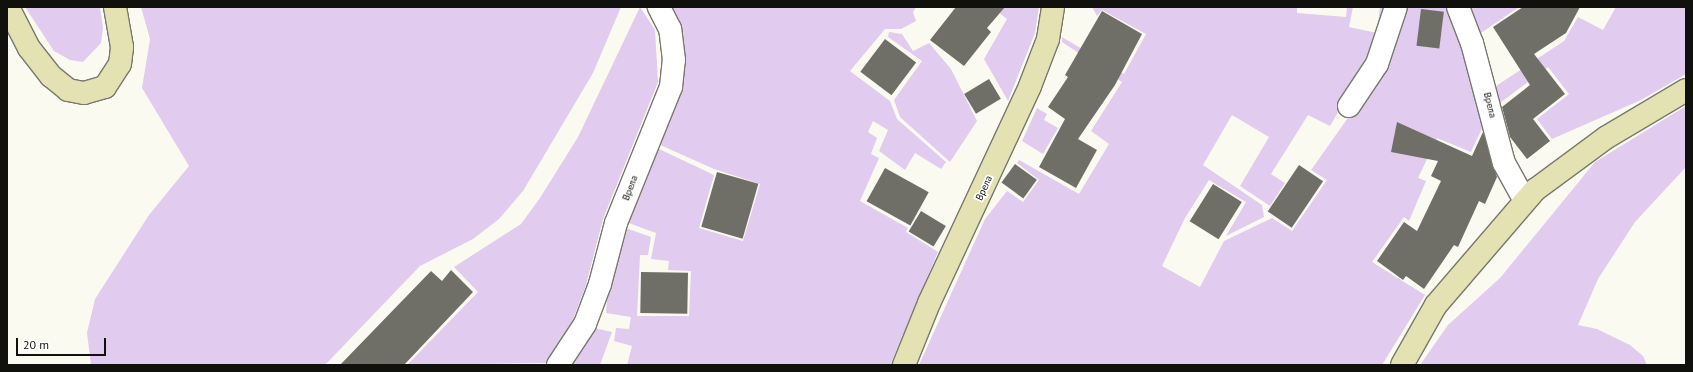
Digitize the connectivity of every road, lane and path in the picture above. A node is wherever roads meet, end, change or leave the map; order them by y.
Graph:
1 (8, 7) edge
2 (115, 7) edge
3 (659, 7) edge
4 (1053, 7) edge
5 (1396, 7) edge
6 (1458, 7) edge
7 (1686, 90) edge
8 (1349, 106) dead end
9 (1525, 201) junction
10 (558, 365) edge
11 (904, 365) edge
12 (1402, 365) edge

1 - 2 street
3 - 10 street, Врела
4 - 11 street, Врела
5 - 8 street
6 - 9 street, Врела
7 - 9 street
9 - 12 street

